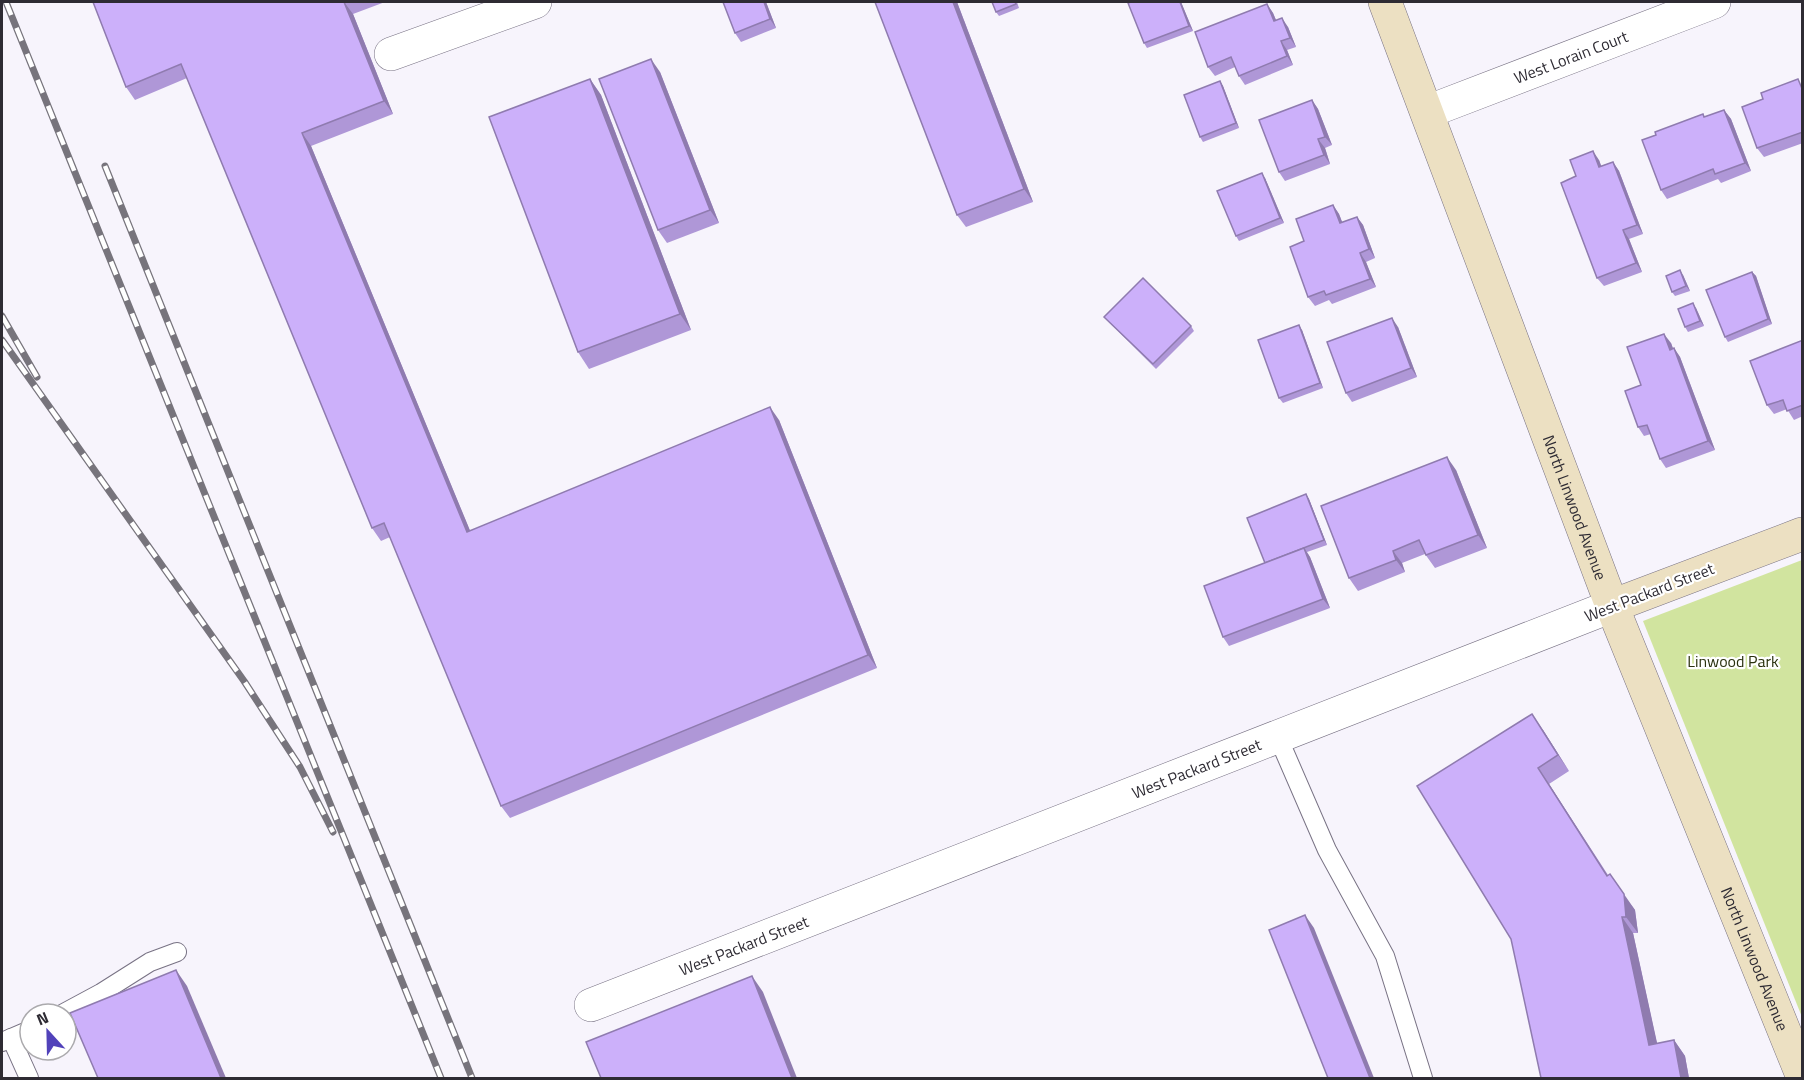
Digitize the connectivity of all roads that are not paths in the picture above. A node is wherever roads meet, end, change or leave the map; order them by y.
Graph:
1 (535, 2) edge
2 (1385, 2) edge
3 (1714, 2) edge
4 (392, 54) dead end
5 (1427, 112) junction
6 (1803, 534) edge
7 (1612, 606) junction
8 (1278, 737) junction
9 (177, 952) dead end
10 (78, 1005) edge
11 (591, 1005) dead end
12 (6, 1040) edge
13 (1803, 1075) edge
14 (29, 1078) edge
15 (1423, 1078) edge

1 - 4 street
2 - 5 street, North Linwood Avenue
3 - 5 street, West Lorain Court
5 - 7 street, North Linwood Avenue
6 - 7 street, West Packard Street
7 - 8 street, West Packard Street
7 - 13 street, North Linwood Avenue
8 - 11 street, West Packard Street
8 - 15 lane
9 - 10 lane
12 - 14 lane

